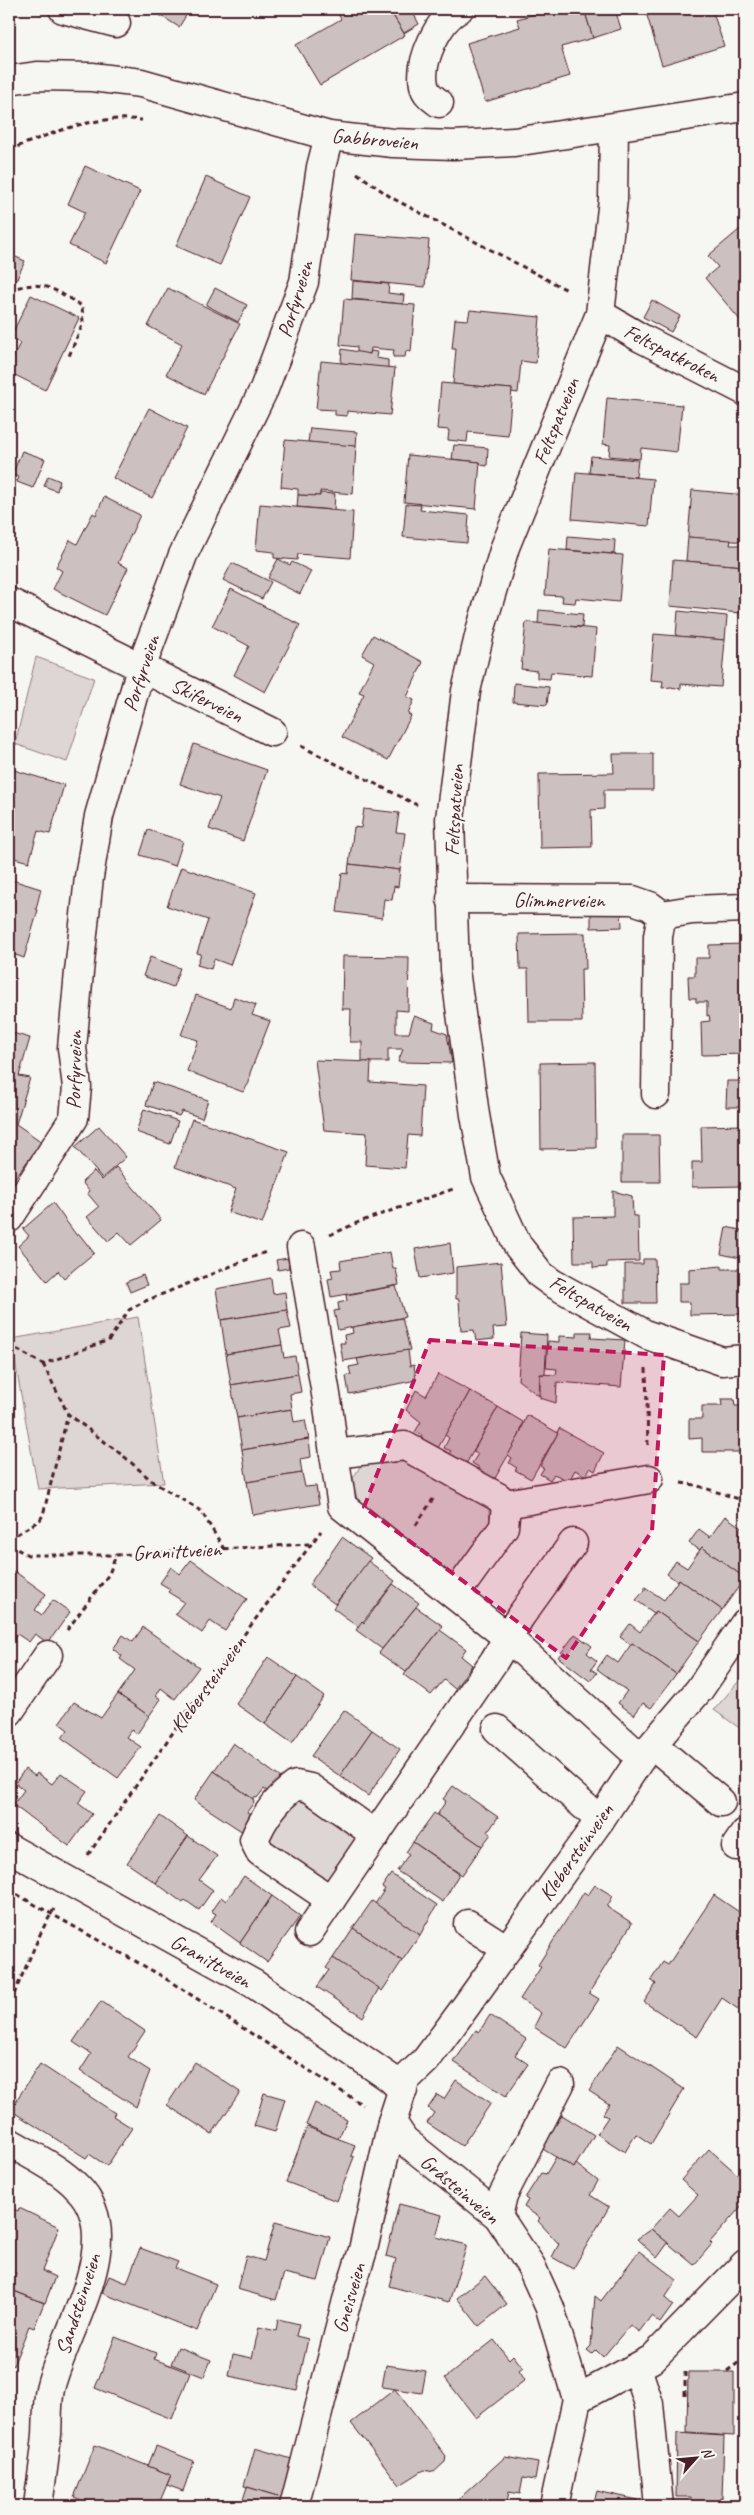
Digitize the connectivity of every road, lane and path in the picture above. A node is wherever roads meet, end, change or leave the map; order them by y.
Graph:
1 (63, 9) edge
2 (460, 9) edge
3 (116, 23) dead end
4 (9, 80) edge
5 (439, 102) dead end
6 (745, 107) edge
7 (144, 120) dead end
8 (614, 128) junction
9 (329, 136) junction
10 (9, 150) edge
11 (321, 167) junction
12 (9, 290) edge
13 (600, 314) junction
14 (69, 356) dead end
15 (745, 391) edge
16 (9, 602) edge
17 (141, 668) junction
18 (272, 732) joint
19 (417, 805) dead end
20 (451, 899) junction
21 (745, 908) edge
22 (662, 915) junction
23 (656, 1094) dead end
24 (486, 1177) junction
25 (9, 1218) edge
26 (301, 1248) junction
27 (648, 1335) junction
28 (9, 1345) edge
29 (745, 1359) edge
30 (44, 1364) junction
31 (68, 1414) junction
32 (334, 1454) junction
33 (461, 1477) junction
34 (649, 1479) junction
35 (745, 1501) edge
36 (506, 1504) junction
37 (342, 1506) junction
38 (9, 1539) edge
39 (573, 1543) dead end
40 (310, 1544) junction
41 (9, 1545) edge
42 (224, 1548) junction
43 (399, 1550) junction
44 (116, 1555) junction
45 (454, 1595) junction
46 (745, 1622) edge
47 (508, 1638) junction
48 (48, 1655) joint
49 (20, 1703) edge
50 (497, 1729) dead end
51 (647, 1751) junction
52 (721, 1802) dead end
53 (600, 1820) junction
54 (376, 1835) junction
55 (9, 1848) edge
56 (86, 1858) dead end
57 (9, 1890) edge
58 (332, 1900) junction
59 (52, 1914) junction
60 (468, 1924) dead end
61 (309, 1932) dead end
62 (507, 1949) junction
63 (14, 1994) dead end
64 (560, 2084) dead end
65 (402, 2090) junction
66 (392, 2122) junction
67 (9, 2142) edge
68 (498, 2216) junction
69 (745, 2264) edge
70 (745, 2358) edge
71 (637, 2368) junction
72 (726, 2372) dead end
73 (577, 2399) junction
74 (38, 2506) edge
75 (294, 2506) edge
76 (554, 2506) edge
77 (659, 2506) edge

1 - 3 street
2 - 5 street
4 - 9 street, Gabbroveien
6 - 8 street, Gabbroveien
7 - 10 path
8 - 9 street, Gabbroveien
8 - 13 street, Feltspatveien
9 - 11 street, Porfyrveien
11 - 13 path
11 - 17 street, Porfyrveien
12 - 14 path
13 - 15 street, Feltspatkroken
13 - 20 street, Feltspatveien
16 - 17 street, Skiferveien
17 - 18 street, Skiferveien
17 - 25 street, Porfyrveien
18 - 19 path
20 - 22 street, Glimmerveien
20 - 24 street, Feltspatveien
21 - 22 street
22 - 23 street
24 - 26 path
24 - 27 street, Feltspatveien
26 - 30 path
26 - 32 street
27 - 29 street, Feltspatveien
27 - 34 path
28 - 30 path
30 - 31 path
31 - 38 path
31 - 42 path
32 - 33 street
32 - 37 street
33 - 36 street
33 - 43 path
34 - 35 path
34 - 36 street
36 - 45 street
37 - 40 path, Klebersteinveien
37 - 43 street
39 - 47 street
40 - 42 path, Granittveien
40 - 56 path, Klebersteinveien
41 - 44 path
42 - 44 path, Granittveien
43 - 45 street
44 - 48 path, Granittveien
45 - 47 street
46 - 51 street, Klebersteinveien
47 - 51 street
47 - 54 street
48 - 49 street
50 - 53 street
51 - 52 street
51 - 53 street, Klebersteinveien
53 - 62 street, Klebersteinveien
54 - 58 street
54 - 58 street
55 - 65 street, Granittveien
57 - 59 path
58 - 61 street
59 - 63 path
59 - 66 path
60 - 62 street
62 - 65 street, Klebersteinveien
64 - 68 street
65 - 66 street, Gneisveien
66 - 68 street, Gråsteinveien
66 - 75 street, Gneisveien
67 - 74 street, Sandsteinveien
68 - 73 street, Gråsteinveien
69 - 71 street
70 - 72 path
71 - 73 street
71 - 77 street
73 - 76 street, Gråsteinveien

